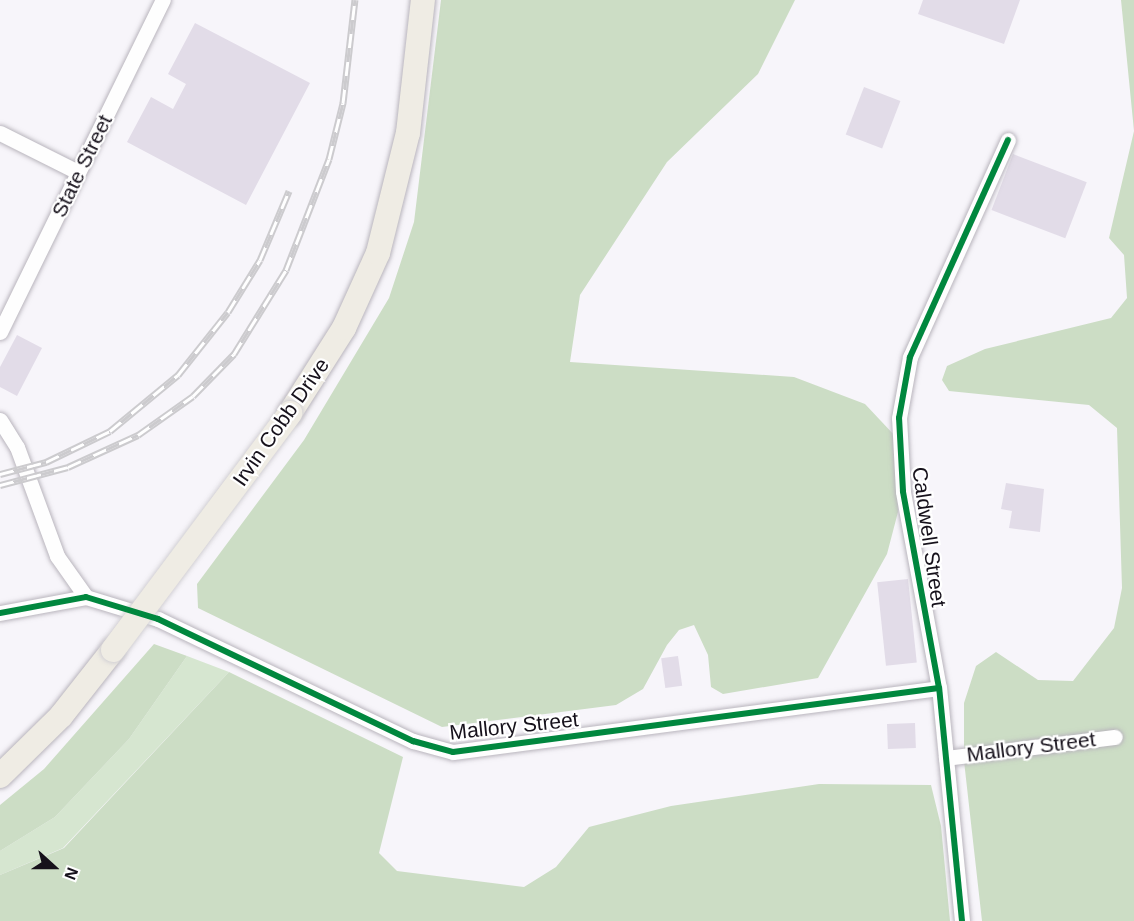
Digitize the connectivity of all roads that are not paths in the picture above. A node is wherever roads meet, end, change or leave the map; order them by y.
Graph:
1 (163, 0) edge
2 (423, 0) edge
3 (0, 133) edge
4 (1008, 140) dead end
5 (78, 172) junction
6 (0, 332) edge
7 (0, 420) edge
8 (86, 597) junction
9 (0, 613) edge
10 (939, 688) junction
11 (1115, 737) dead end
12 (946, 758) junction
13 (0, 776) edge
14 (962, 921) edge

1 - 5 street, State Street
2 - 13 main road, Irvin Cobb Drive, bridge
3 - 5 street
4 - 10 street, Caldwell Street
5 - 6 street, State Street
7 - 8 street
8 - 9 street
8 - 10 street, Mallory Street
10 - 12 street, Caldwell Street
11 - 12 street, Mallory Street
12 - 14 street, Caldwell Street

